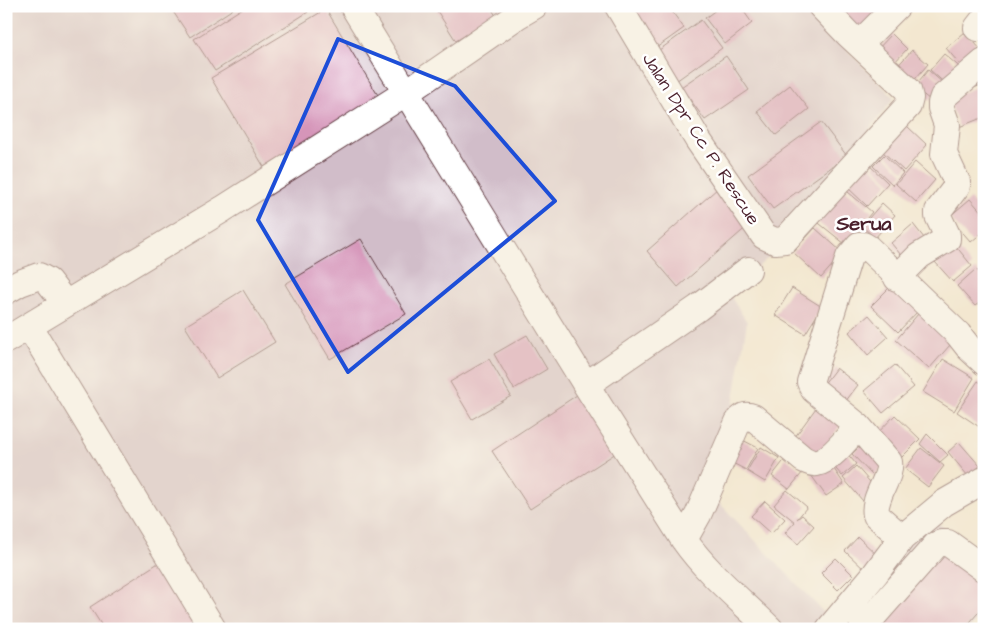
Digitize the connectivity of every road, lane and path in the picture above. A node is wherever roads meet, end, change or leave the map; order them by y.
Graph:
1 (353, 6) edge
2 (534, 6) edge
3 (618, 6) edge
4 (821, 6) edge
5 (897, 6) edge
6 (859, 44) junction
7 (984, 62) edge
8 (407, 92) junction
9 (910, 98) junction
10 (941, 103) junction
11 (748, 270) dead end
12 (897, 278) junction
13 (6, 291) edge
14 (66, 304) junction
15 (29, 326) junction
16 (6, 340) edge
17 (984, 362) edge
18 (586, 385) junction
19 (858, 426) junction
20 (984, 480) edge
21 (902, 538) junction
22 (684, 540) junction
23 (984, 569) edge
24 (211, 628) edge
25 (770, 629) edge
26 (829, 629) edge
27 (862, 629) edge

1 - 8 street
2 - 8 street
3 - 9 street, Jalan Dpr Cc P. Rescue
4 - 6 street
5 - 6 street
6 - 9 street
7 - 10 street
8 - 14 street
8 - 18 street
9 - 10 street
10 - 12 street
11 - 18 street
12 - 17 street
12 - 19 street
13 - 14 street
14 - 15 street
15 - 16 street
15 - 24 street
18 - 22 street
19 - 21 street
19 - 22 street
20 - 21 street
21 - 26 street
22 - 25 street
23 - 27 street

